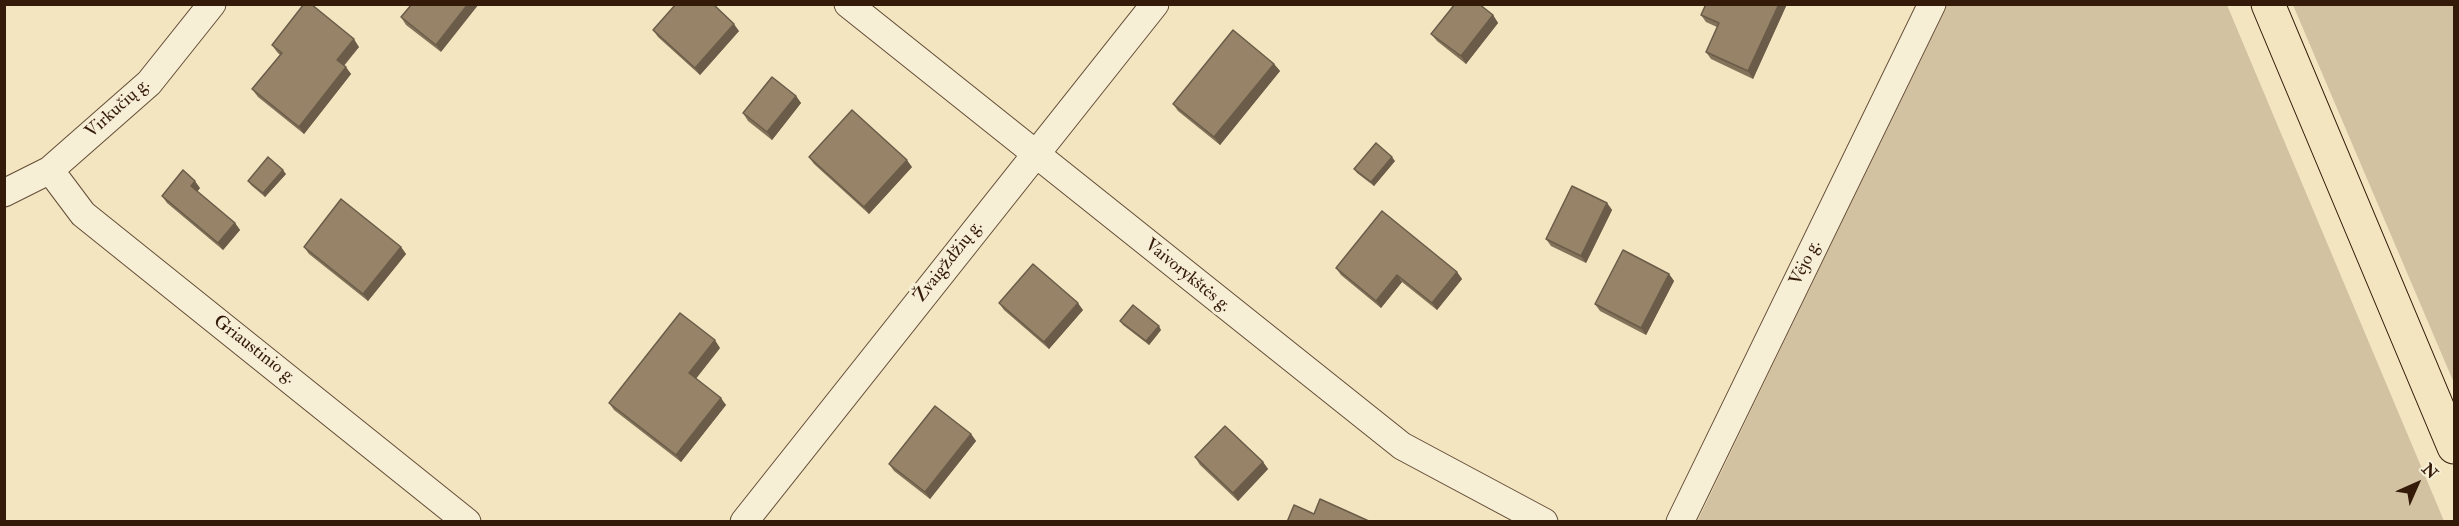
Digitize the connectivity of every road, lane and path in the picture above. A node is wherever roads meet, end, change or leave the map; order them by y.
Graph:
1 (212, 4) edge
2 (848, 4) edge
3 (1155, 4) edge
4 (1932, 4) edge
5 (2268, 4) edge
6 (1034, 154) junction
7 (50, 170) junction
8 (4, 193) edge
9 (2454, 447) edge
10 (467, 522) edge
11 (744, 522) edge
12 (1544, 522) edge
13 (1680, 522) edge

1 - 7 street, Virkučių g.
2 - 6 street, Vaivorykštės g.
3 - 6 street, Žvaigždžių g.
4 - 13 street, Vėjo g.
5 - 9 highway
6 - 11 street, Žvaigždžių g.
6 - 12 street, Vaivorykštės g.
7 - 8 street, Virkučių g.
7 - 10 street, Griaustinio g.

